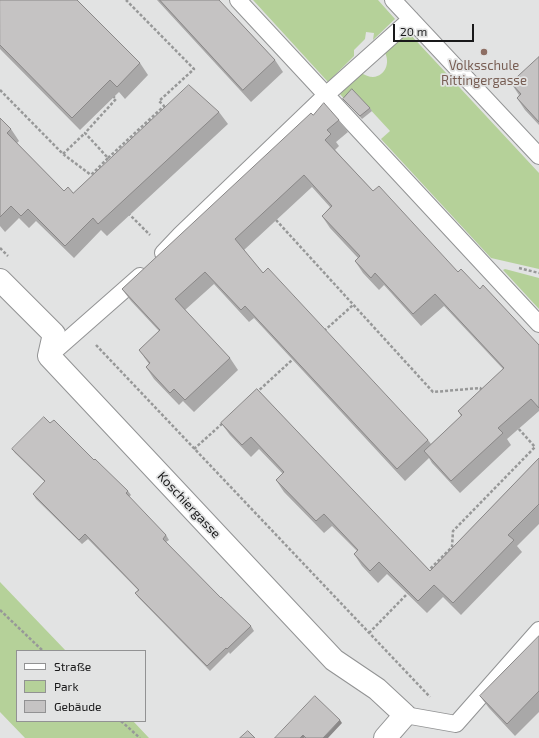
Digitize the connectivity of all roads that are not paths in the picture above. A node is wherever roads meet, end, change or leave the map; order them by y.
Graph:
1 (238, 0) edge
2 (393, 0) edge
3 (411, 19) junction
4 (327, 94) junction
5 (539, 156) edge
6 (0, 280) edge
7 (539, 324) edge
8 (49, 356) junction
9 (539, 630) edge
10 (405, 715) junction
11 (385, 738) edge

1 - 4 lane
2 - 3 lane
3 - 4 lane
3 - 5 lane
4 - 7 lane
4 - 8 lane
6 - 8 street
8 - 10 street, Koschiergasse
9 - 10 lane
10 - 11 street

